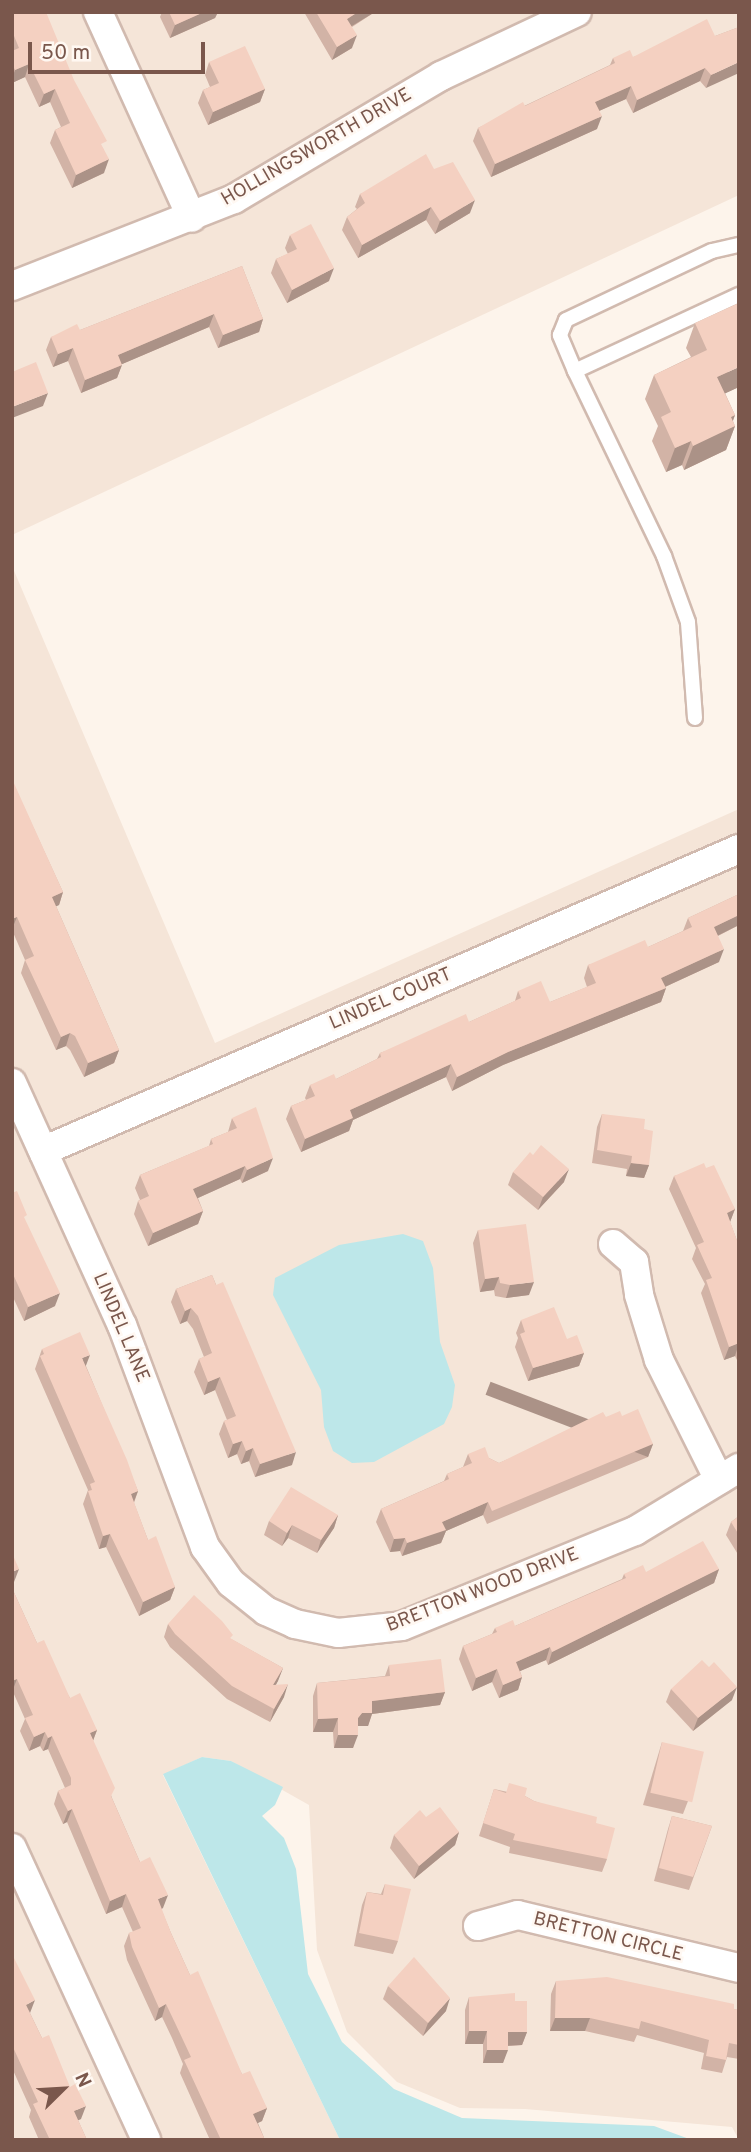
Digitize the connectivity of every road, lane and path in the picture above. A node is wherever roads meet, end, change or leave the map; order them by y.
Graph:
1 (98, 12) edge
2 (577, 12) edge
3 (192, 218) junction
4 (739, 245) edge
5 (12, 286) edge
6 (739, 295) edge
7 (575, 371) junction
8 (695, 718) dead end
9 (739, 849) edge
10 (12, 1083) edge
11 (43, 1151) junction
12 (613, 1244) dead end
13 (729, 1474) edge
14 (223, 1575) joint
15 (12, 1848) edge
16 (478, 1926) dead end
17 (739, 1968) edge
18 (146, 2140) edge

1 - 3 street
2 - 3 street, HOLLINGSWORTH DRIVE
3 - 5 street, HOLLINGSWORTH DRIVE
4 - 7 lane
6 - 7 lane
7 - 8 lane
9 - 11 street, LINDEL COURT
10 - 11 street, LINDEL LANE
11 - 14 street, LINDEL LANE
12 - 13 street
13 - 14 street, BRETTON WOOD DRIVE
15 - 18 street
16 - 17 street, BRETTON CIRCLE

